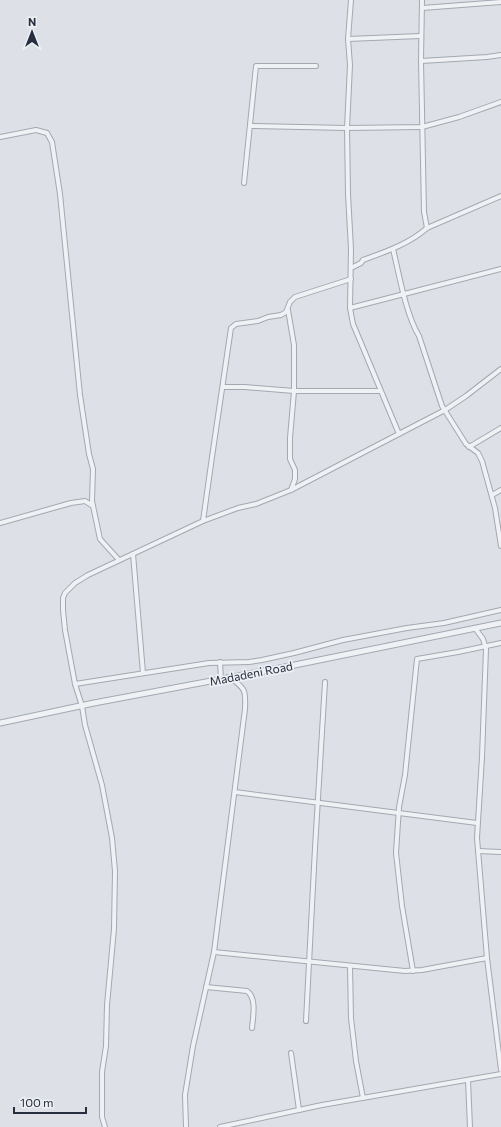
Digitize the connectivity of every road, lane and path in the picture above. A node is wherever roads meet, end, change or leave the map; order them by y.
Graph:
1 (351, 0) edge
2 (422, 0) edge
3 (501, 2) edge
4 (422, 8) junction
5 (420, 36) junction
6 (348, 39) junction
7 (501, 55) edge
8 (421, 61) junction
9 (316, 66) dead end
10 (501, 102) edge
11 (250, 126) junction
12 (422, 127) junction
13 (347, 128) junction
14 (0, 137) edge
15 (244, 183) dead end
16 (501, 196) edge
17 (427, 228) junction
18 (393, 248) junction
19 (351, 268) junction
20 (501, 269) edge
21 (351, 279) junction
22 (404, 295) junction
23 (350, 308) junction
24 (288, 310) junction
25 (501, 369) edge
26 (223, 388) junction
27 (294, 391) junction
28 (380, 391) junction
29 (445, 410) junction
30 (501, 428) edge
31 (399, 434) junction
32 (469, 447) junction
33 (292, 490) junction
34 (501, 490) edge
35 (492, 495) junction
36 (93, 506) junction
37 (203, 521) junction
38 (0, 523) edge
39 (501, 544) edge
40 (133, 554) junction
41 (119, 560) junction
42 (501, 610) edge
43 (501, 623) edge
44 (475, 628) junction
45 (501, 643) edge
46 (486, 646) junction
47 (220, 662) junction
48 (143, 673) junction
49 (230, 677) junction
50 (221, 679) junction
51 (325, 682) dead end
52 (75, 684) junction
53 (82, 706) junction
54 (0, 723) edge
55 (235, 792) junction
56 (319, 803) junction
57 (399, 813) junction
58 (477, 823) junction
59 (478, 851) junction
60 (501, 852) edge
61 (214, 952) junction
62 (487, 958) junction
63 (310, 962) junction
64 (350, 966) junction
65 (413, 971) junction
66 (206, 987) junction
67 (306, 1021) dead end
68 (252, 1028) dead end
69 (291, 1053) dead end
70 (501, 1070) edge
71 (501, 1074) edge
72 (468, 1080) junction
73 (363, 1098) junction
74 (300, 1110) junction
75 (105, 1127) edge
76 (186, 1127) edge
77 (220, 1127) edge
78 (470, 1127) edge

1 - 6 street
2 - 4 street
3 - 4 street
4 - 5 street
5 - 6 street
5 - 8 street
6 - 13 street
7 - 8 street
8 - 12 street
9 - 11 street
10 - 12 street
11 - 13 street
11 - 15 street
12 - 13 street
12 - 17 street
13 - 19 street
14 - 36 street
16 - 17 street
17 - 18 street
18 - 19 street
18 - 22 street
19 - 21 street
20 - 22 street
21 - 23 street
21 - 24 street
22 - 23 street
22 - 29 street
23 - 28 street
24 - 26 street
24 - 27 street
25 - 29 street
26 - 27 street
26 - 37 street
27 - 28 street
27 - 33 street
28 - 31 street
29 - 31 street
29 - 32 street
30 - 32 street
31 - 33 street
32 - 35 street
33 - 37 street
34 - 35 street
35 - 39 street
36 - 38 street
36 - 41 street
37 - 40 street
40 - 41 street
40 - 48 street
41 - 52 street
42 - 47 street
43 - 44 street, Madadeni Road
44 - 46 street
44 - 49 street, Madadeni Road
45 - 46 street
46 - 57 street
46 - 58 street
47 - 48 street
47 - 50 street
48 - 52 street
49 - 50 street, Madadeni Road
49 - 55 street
50 - 53 street, Madadeni Road
51 - 56 street
52 - 53 street
53 - 54 street, Madadeni Road
53 - 75 street
55 - 56 street
55 - 61 street
56 - 57 street
56 - 63 street
57 - 58 street
57 - 65 street
58 - 59 street
59 - 60 street
59 - 62 street
61 - 63 street
61 - 66 street
62 - 65 street
62 - 70 street
63 - 64 street
63 - 67 street
64 - 65 street
64 - 73 street
66 - 68 street
66 - 76 street
69 - 74 street
71 - 72 street
72 - 73 street
72 - 78 street
73 - 74 street
74 - 77 street

